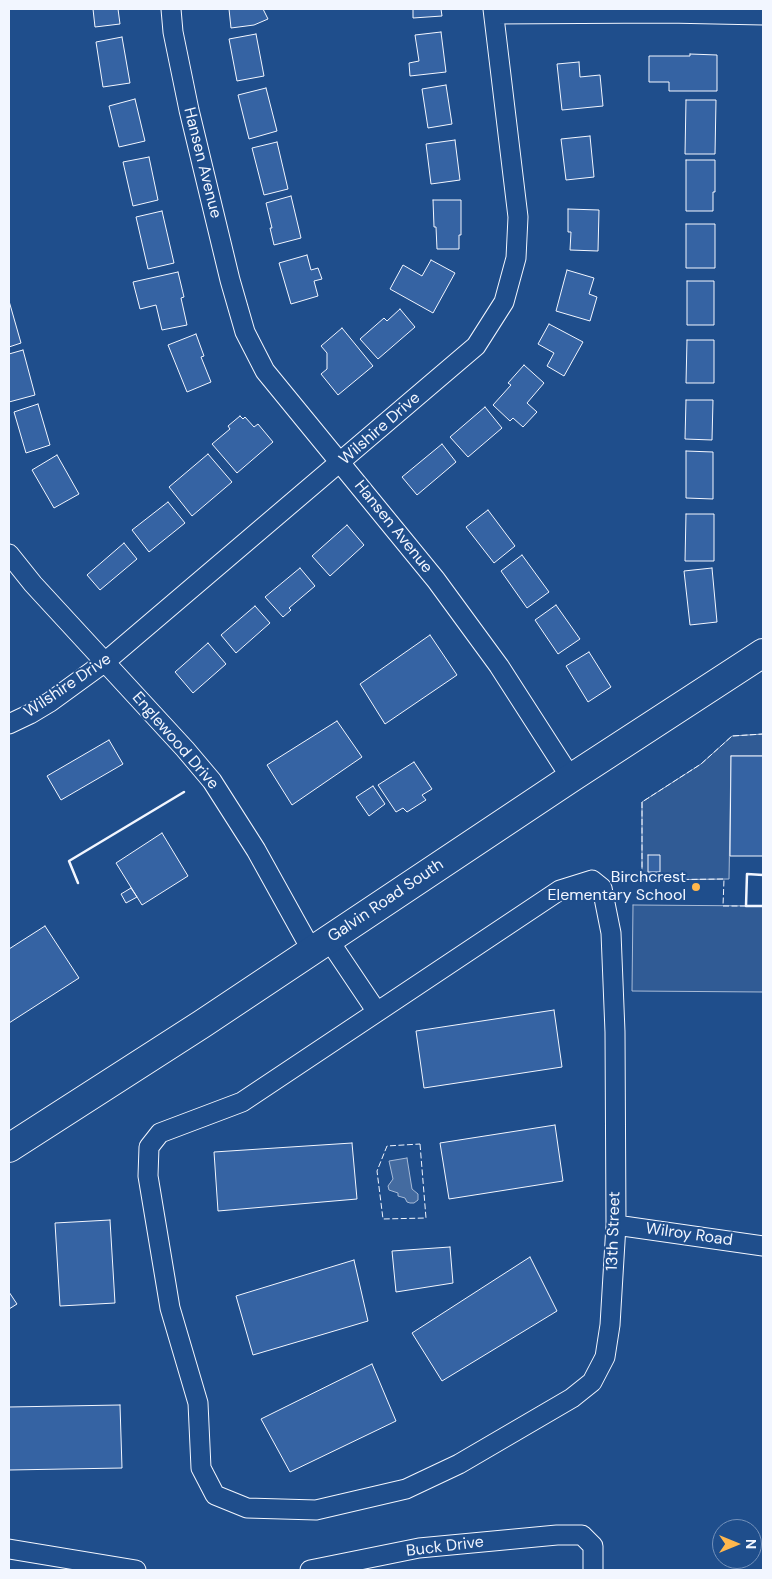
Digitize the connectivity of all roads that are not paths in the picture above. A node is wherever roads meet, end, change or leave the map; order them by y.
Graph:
1 (171, 9) edge
2 (494, 11) edge
3 (763, 15) edge
4 (341, 462) junction
5 (9, 554) edge
6 (763, 653) edge
7 (105, 662) junction
8 (9, 724) edge
9 (571, 778) junction
10 (320, 945) junction
11 (377, 1012) junction
12 (9, 1148) edge
13 (616, 1225) junction
14 (763, 1246) edge
15 (9, 1549) edge
16 (136, 1570) edge
17 (310, 1570) edge
18 (593, 1570) edge

1 - 4 street, Hansen Avenue
2 - 3 street
2 - 4 street, Wilshire Drive
4 - 7 street, Wilshire Drive
4 - 9 street, Hansen Avenue
5 - 7 street, Englewood Drive
6 - 9 main road, Galvin Road South
7 - 8 street, Wilshire Drive
7 - 10 street, Englewood Drive
9 - 10 main road, Galvin Road South
10 - 11 street, Englewood Drive
10 - 12 main road, Galvin Road South
11 - 13 street, 13th Street
11 - 13 street, 13th Street
13 - 14 street, Wilroy Road
15 - 16 street
17 - 18 street, Buck Drive

